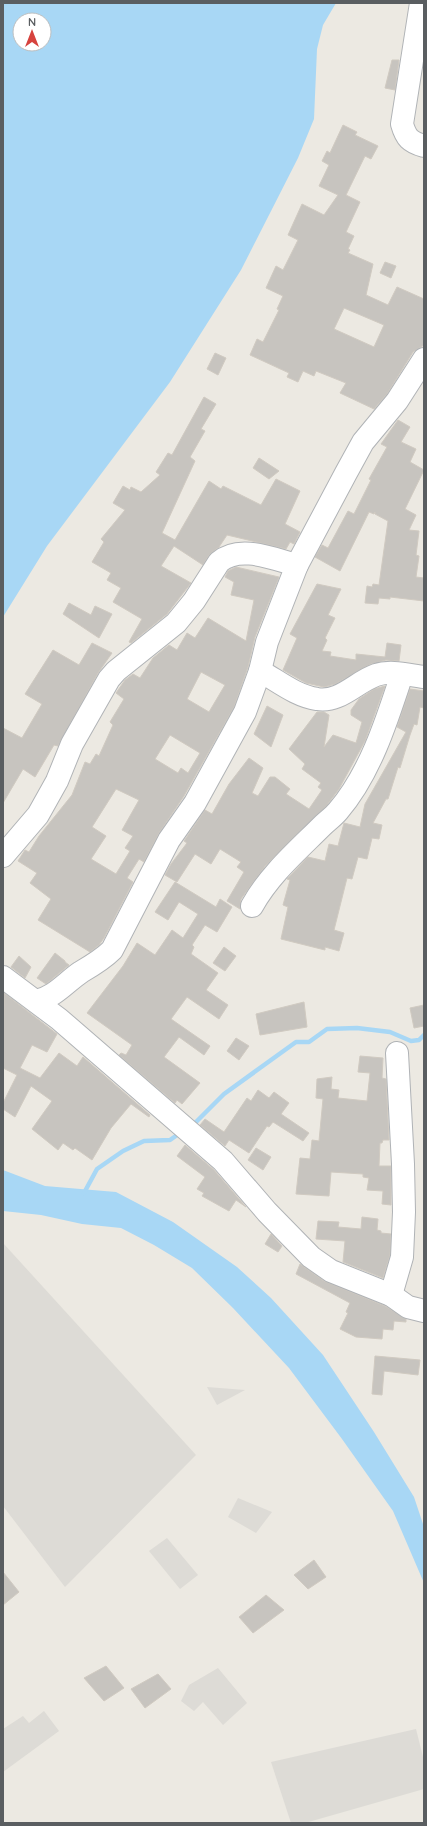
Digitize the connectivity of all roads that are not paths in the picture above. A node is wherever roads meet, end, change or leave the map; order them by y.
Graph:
1 (421, 3) edge
2 (424, 146) edge
3 (424, 359) edge
4 (297, 565) junction
5 (260, 671) junction
6 (402, 674) junction
7 (424, 677) edge
8 (3, 856) edge
9 (252, 906) dead end
10 (3, 977) edge
11 (36, 1001) junction
12 (397, 1053) dead end
13 (391, 1295) junction
14 (424, 1310) edge

1 - 2 street
3 - 4 street
4 - 5 street
4 - 8 street
5 - 6 street
5 - 11 street
6 - 7 street
6 - 9 street
10 - 11 street
11 - 13 street
12 - 13 street
13 - 14 street

